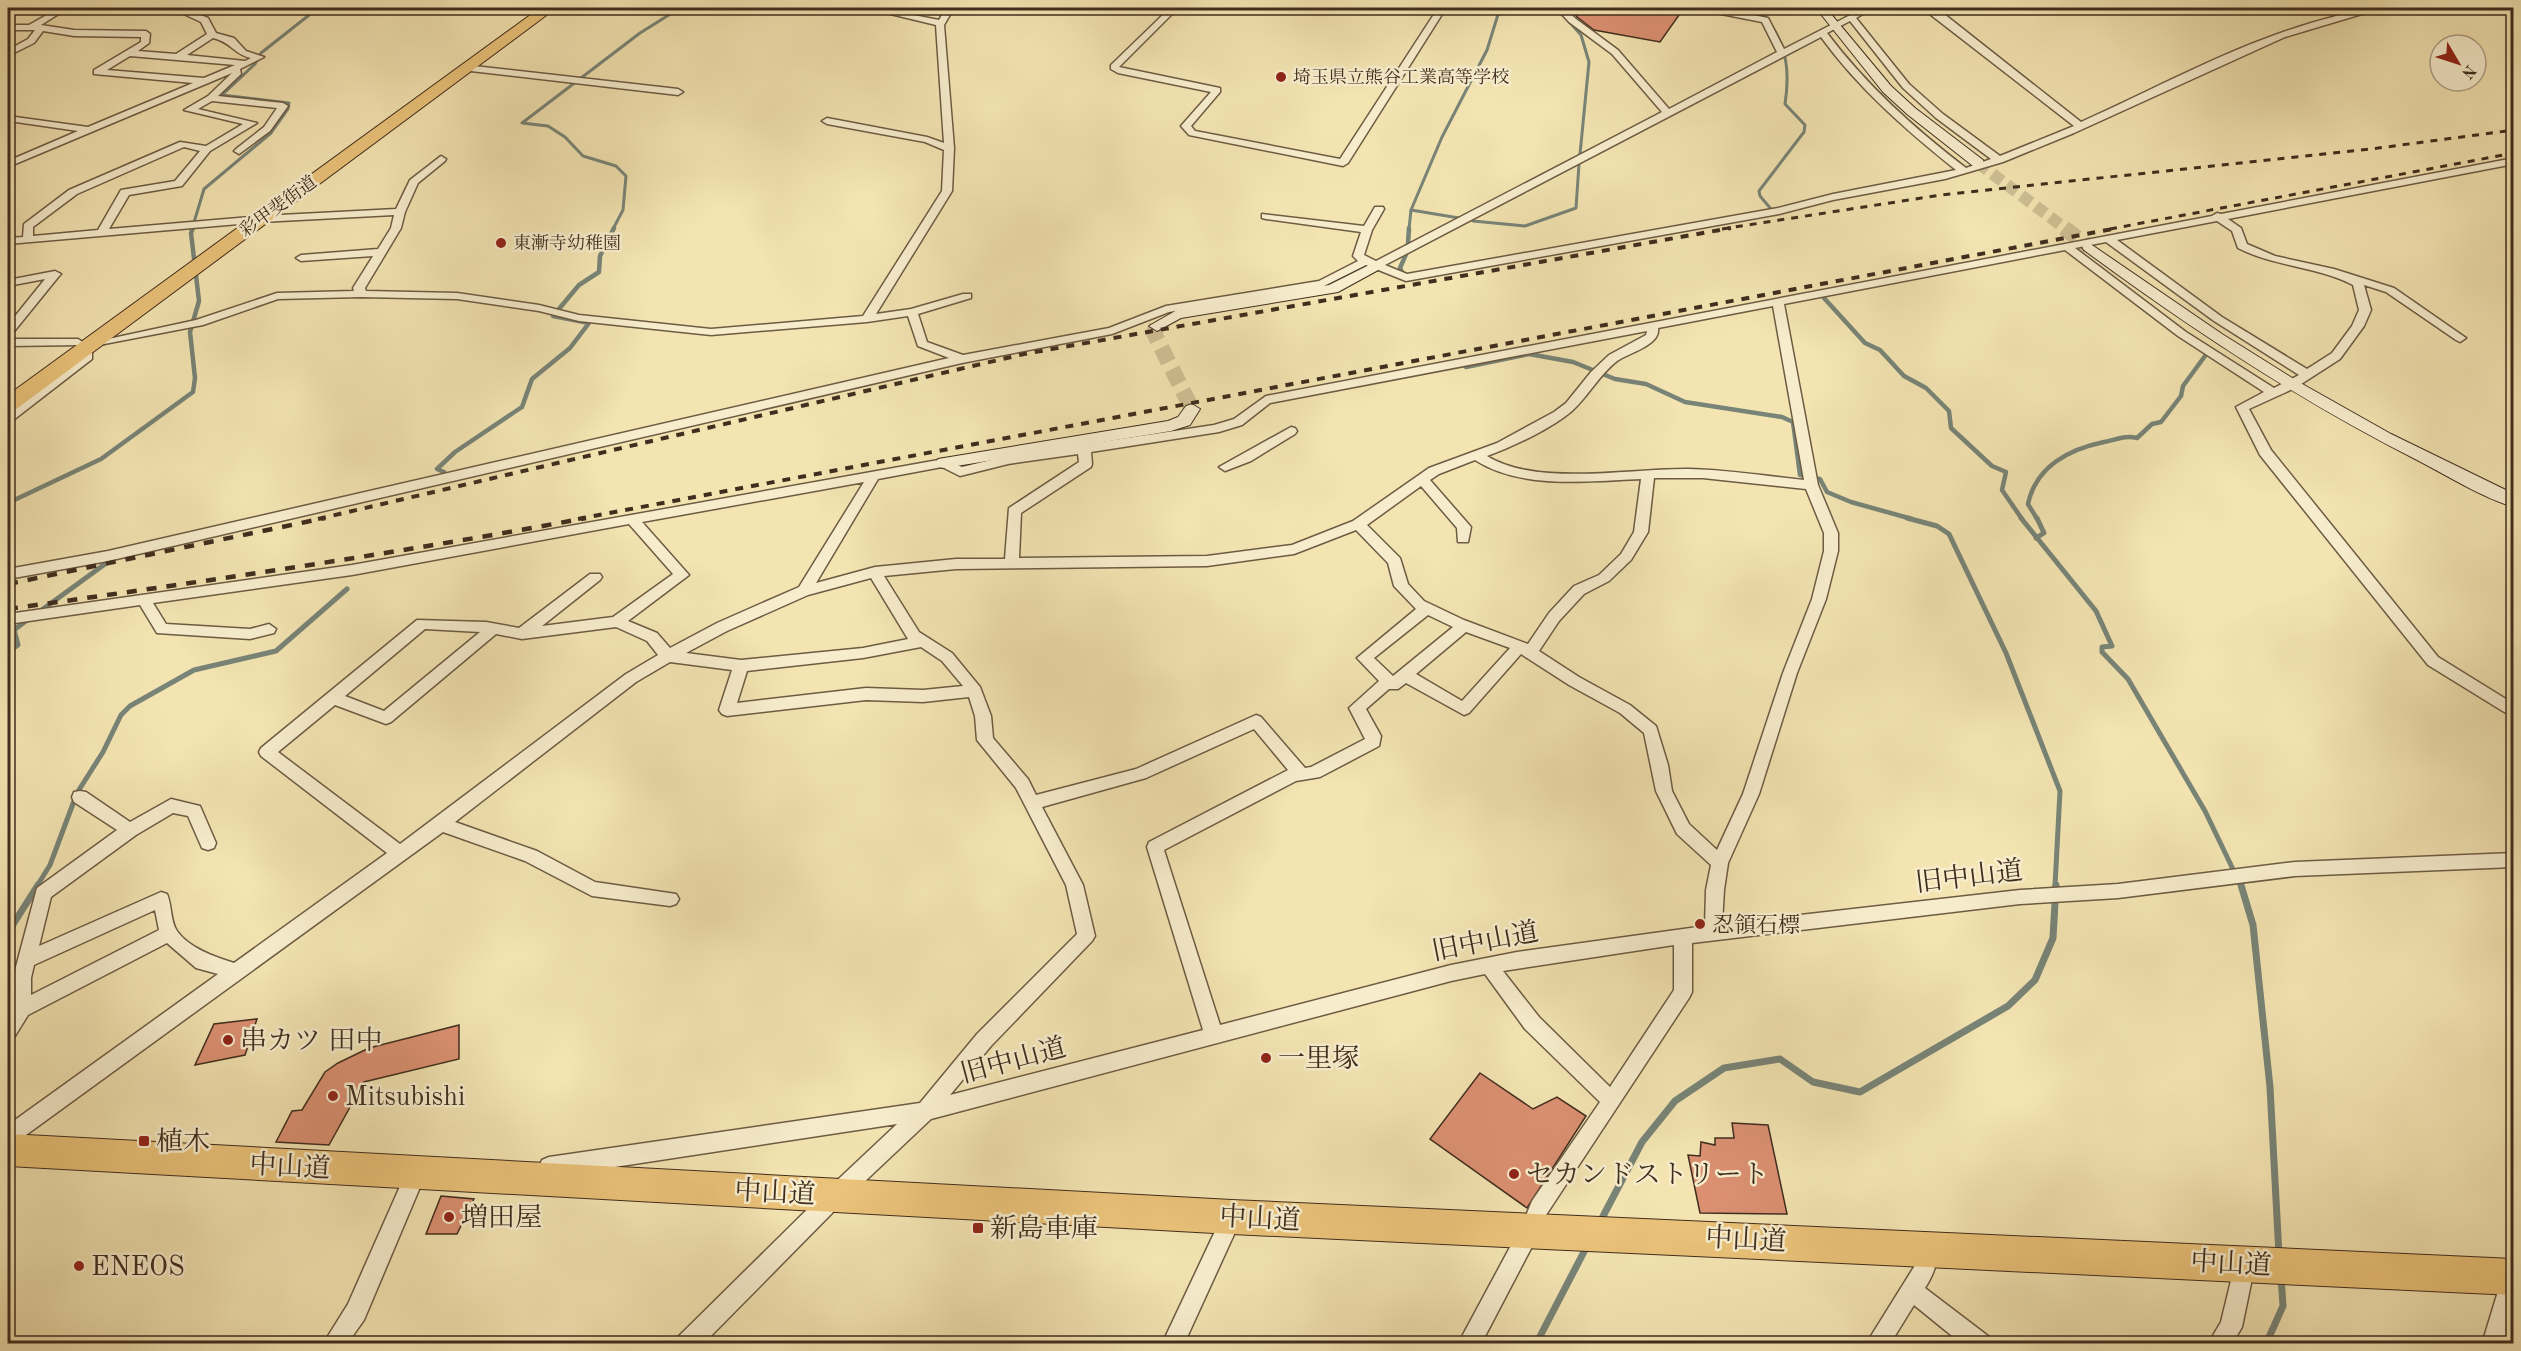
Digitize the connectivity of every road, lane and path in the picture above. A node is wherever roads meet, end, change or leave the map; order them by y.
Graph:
1 (64, 8) edge
2 (180, 8) edge
3 (538, 8) edge
4 (549, 8) edge
5 (885, 8) edge
6 (950, 8) edge
7 (1174, 8) edge
8 (1442, 8) edge
9 (1560, 8) edge
10 (1720, 8) edge
11 (1821, 8) edge
12 (1869, 8) edge
13 (1926, 8) edge
14 (2378, 8) edge
15 (1851, 17) junction
16 (942, 23) junction
17 (1834, 26) junction
18 (8, 27) edge
19 (30, 28) junction
20 (41, 28) junction
21 (1822, 32) junction
22 (212, 34) junction
23 (1785, 51) junction
24 (8, 53) edge
25 (128, 53) junction
26 (178, 57) junction
27 (255, 60) junction
28 (465, 68) junction
29 (234, 69) junction
30 (206, 81) junction
31 (678, 92) dead end
32 (211, 98) junction
33 (1668, 113) junction
34 (9, 118) edge
35 (827, 121) dead end
36 (2080, 126) junction
37 (89, 130) junction
38 (949, 148) junction
39 (207, 149) junction
40 (239, 151) dead end
41 (441, 159) dead end
42 (1999, 160) junction
43 (2514, 161) edge
44 (1978, 163) tunnel mouth
45 (8, 164) edge
46 (1964, 171) junction
47 (1379, 208) dead end
48 (400, 212) junction
49 (1266, 216) dead end
50 (2217, 216) junction
51 (253, 221) junction
52 (1367, 230) junction
53 (102, 232) junction
54 (27, 239) junction
55 (2108, 239) junction
56 (8, 241) edge
57 (2089, 246) tunnel mouth
58 (2067, 247) junction
59 (382, 252) junction
60 (301, 258) dead end
61 (1371, 264) junction
62 (2346, 276) junction
63 (8, 283) edge
64 (361, 294) junction
65 (967, 296) dead end
66 (1778, 302) junction
67 (912, 312) junction
68 (867, 319) junction
69 (1157, 326) dead end
70 (1652, 327) junction
71 (8, 332) edge
72 (2460, 338) dead end
73 (8, 343) edge
74 (91, 343) junction
75 (962, 359) junction
76 (2308, 375) junction
77 (2291, 385) junction
78 (2272, 392) junction
79 (8, 395) edge
80 (8, 405) edge
81 (1192, 409) dead end
82 (8, 418) edge
83 (1291, 431) dead end
84 (1084, 448) junction
85 (1477, 456) junction
86 (944, 463) junction
87 (1225, 467) dead end
88 (1648, 473) junction
89 (875, 474) junction
90 (1422, 479) junction
91 (1811, 481) junction
92 (2514, 501) edge
93 (633, 520) junction
94 (1358, 524) junction
95 (1462, 539) dead end
96 (1012, 564) junction
97 (875, 572) junction
98 (8, 574) edge
99 (595, 577) dead end
100 (804, 591) junction
101 (143, 599) junction
102 (1426, 609) junction
103 (8, 619) edge
104 (617, 622) junction
105 (1465, 625) junction
106 (493, 628) junction
107 (269, 629) dead end
108 (522, 634) junction
109 (921, 642) junction
110 (1525, 649) junction
111 (668, 656) junction
112 (741, 666) junction
113 (1406, 676) junction
114 (1389, 681) junction
115 (975, 691) junction
116 (333, 698) junction
117 (2514, 712) edge
118 (1293, 775) junction
119 (80, 796) dead end
120 (1032, 803) junction
121 (441, 824) junction
122 (130, 830) junction
123 (208, 843) dead end
124 (399, 853) junction
125 (2514, 860) edge
126 (1720, 863) junction
127 (670, 899) dead end
128 (1713, 932) junction
129 (168, 934) junction
130 (1683, 936) junction
131 (26, 960) junction
132 (1489, 966) junction
133 (236, 971) junction
134 (22, 1009) junction
135 (8, 1030) edge
136 (1214, 1036) junction
137 (1612, 1101) junction
138 (925, 1111) junction
139 (8, 1136) edge
140 (8, 1150) edge
141 (416, 1173) junction
142 (484, 1177) junction
143 (836, 1195) junction
144 (1232, 1217) junction
145 (1530, 1230) junction
146 (1927, 1248) junction
147 (2268, 1265) junction
148 (2513, 1275) edge
149 (1911, 1290) junction
150 (334, 1344) edge
151 (687, 1344) edge
152 (1173, 1344) edge
153 (1469, 1344) edge
154 (1876, 1344) edge
155 (1980, 1344) edge
156 (2219, 1344) edge
157 (2493, 1344) edge

1 - 19 street
2 - 22 street
3 - 51 highway, 彩甲斐街道
4 - 28 highway, 彩甲斐街道
5 - 16 street
6 - 16 street
7 - 8 street
9 - 33 street
10 - 23 street
11 - 17 street
12 - 15 street
13 - 36 street
14 - 36 street
15 - 17 street
15 - 42 street
16 - 38 street
17 - 21 street
17 - 44 street
18 - 19 street
19 - 20 street
20 - 24 street
20 - 25 street
21 - 23 street
21 - 46 street
22 - 26 street
22 - 27 street
23 - 33 street
25 - 26 street
25 - 30 street
26 - 27 street
27 - 29 street
28 - 31 street
28 - 51 highway, 彩甲斐街道
29 - 30 street
29 - 32 street
30 - 37 street
32 - 39 street
32 - 40 street
33 - 61 street
34 - 37 street
35 - 38 street
36 - 42 street
37 - 45 street
38 - 68 street
39 - 53 street
39 - 54 street
41 - 48 street
42 - 46 street
43 - 50 street
46 - 61 street
47 - 52 street
48 - 51 street
48 - 59 street
49 - 52 street
50 - 55 street
50 - 62 street
51 - 53 street
51 - 74 highway, 彩甲斐街道
52 - 61 street
53 - 54 street
54 - 56 street
55 - 58 street
55 - 76 street
57 - 77 street
58 - 66 street
58 - 78 street
59 - 60 street
59 - 64 street
61 - 69 street
61 - 75 street
62 - 72 street
62 - 76 street
63 - 71 street
64 - 68 street
64 - 74 street
65 - 67 street
66 - 70 street
66 - 91 street
67 - 68 street
67 - 75 street
70 - 84 street
70 - 85 street
73 - 74 street
74 - 79 highway, 彩甲斐街道
74 - 80 highway, 彩甲斐街道
74 - 82 street
75 - 98 street
76 - 77 street
77 - 78 street
77 - 92 street
78 - 117 street
81 - 86 street
83 - 87 street
84 - 86 street
84 - 96 street
85 - 88 street
85 - 90 street
86 - 89 street
88 - 91 street
88 - 110 street
89 - 93 street
89 - 100 street
90 - 94 street
90 - 95 street
91 - 126 street
93 - 101 street
93 - 104 street
94 - 96 street
94 - 102 street
96 - 97 street
97 - 100 street
97 - 109 street
99 - 108 street
100 - 111 street
101 - 103 street
101 - 107 street
102 - 105 street
102 - 114 street
104 - 108 street
104 - 111 street
105 - 110 street
105 - 113 street
106 - 108 street
106 - 116 street
106 - 116 street
109 - 112 street
109 - 115 street
110 - 113 street
110 - 126 street
111 - 112 street
111 - 121 street
112 - 115 street
113 - 114 street
114 - 118 street
115 - 120 street
116 - 124 street
118 - 120 street
118 - 136 street
119 - 122 street
120 - 138 street
121 - 124 street
121 - 127 street
122 - 123 street
122 - 131 street
124 - 133 street
125 - 128 street, 旧中山道
126 - 128 street
128 - 130 street, 旧中山道
129 - 131 street
129 - 133 street
129 - 134 street
130 - 132 street, 旧中山道
130 - 137 street
131 - 134 street
132 - 136 street, 旧中山道
132 - 137 street
133 - 139 street
134 - 135 street
136 - 138 street, 旧中山道
137 - 145 street
138 - 142 street, 旧中山道
138 - 143 street
140 - 141 highway, 中山道
141 - 142 highway, 中山道
141 - 150 street
142 - 143 highway, 中山道
143 - 144 highway, 中山道
143 - 151 street
144 - 145 highway, 中山道
144 - 152 street
145 - 146 highway, 中山道
145 - 153 street
146 - 147 highway, 中山道
146 - 149 street
147 - 148 highway, 中山道
147 - 156 street
148 - 157 street
149 - 154 street
149 - 155 street

